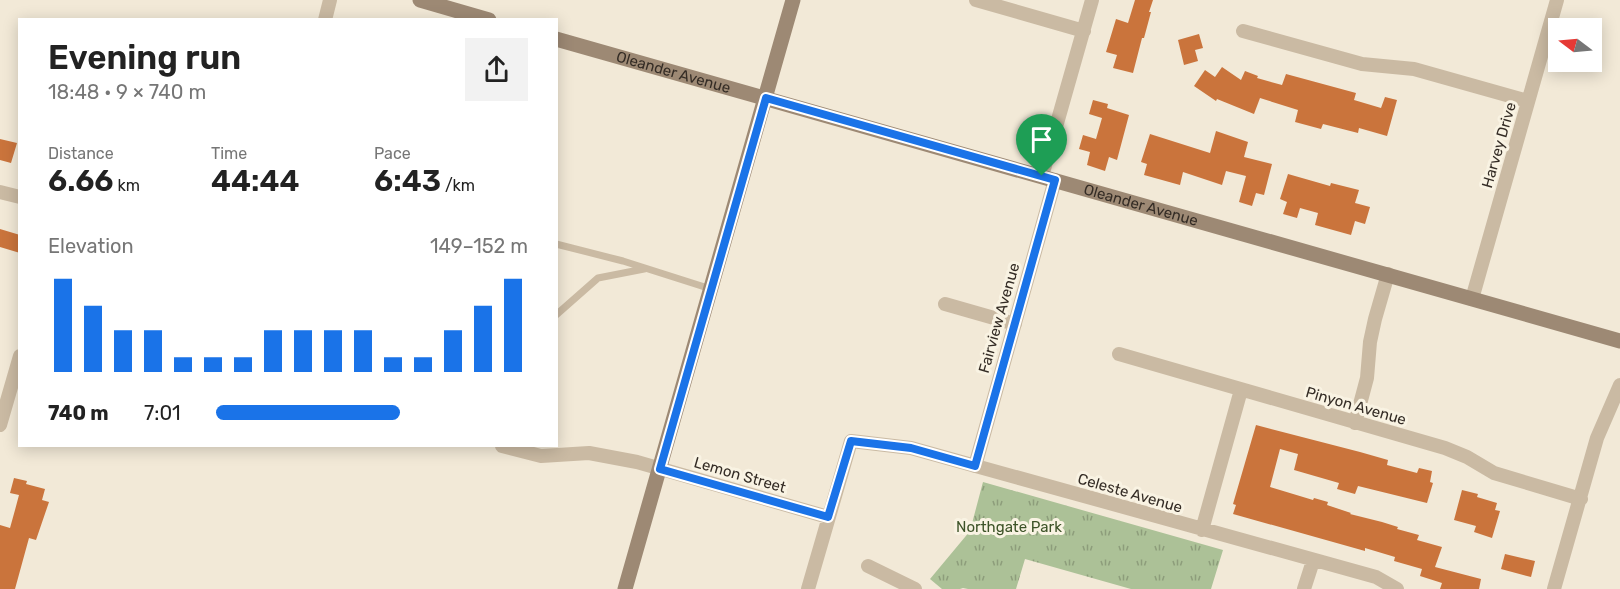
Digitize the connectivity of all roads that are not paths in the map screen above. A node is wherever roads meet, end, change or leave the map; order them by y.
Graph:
1 (330, 0) edge
2 (420, 0) edge
3 (793, 0) edge
4 (976, 0) edge
5 (1092, 0) edge
6 (1557, 0) edge
7 (326, 18) edge
8 (482, 18) edge
9 (1084, 31) junction
10 (1243, 31) dead end
11 (558, 40) edge
12 (766, 98) junction
13 (1528, 101) junction
14 (1048, 178) junction
15 (0, 192) edge
16 (18, 196) edge
17 (558, 245) edge
18 (646, 269) junction
19 (1388, 274) junction
20 (711, 290) junction
21 (1472, 299) junction
22 (945, 304) dead end
23 (558, 313) edge
24 (1015, 324) junction
25 (1620, 341) edge
26 (1119, 354) dead end
27 (18, 363) edge
28 (1620, 385) edge
29 (1241, 390) junction
30 (1355, 423) junction
31 (0, 425) edge
32 (506, 447) edge
33 (975, 466) junction
34 (660, 469) junction
35 (1581, 499) junction
36 (828, 517) junction
37 (1202, 530) junction
38 (1312, 561) junction
39 (868, 566) dead end
40 (625, 589) edge
41 (808, 589) edge
42 (915, 589) edge
43 (1305, 589) edge
44 (1397, 589) edge
45 (1554, 589) edge

1 - 7 street
2 - 8 street
3 - 12 street
4 - 9 street
5 - 9 street, Fairview Avenue
6 - 13 street, Harvey Drive
9 - 14 street, Fairview Avenue
10 - 13 street
11 - 12 street, Oleander Avenue
12 - 14 street, Oleander Avenue
12 - 20 street
13 - 21 street, Harvey Drive
14 - 19 street, Oleander Avenue
14 - 24 street, Fairview Avenue
15 - 16 street
17 - 18 lane
18 - 20 lane
18 - 23 lane
19 - 21 street, Oleander Avenue
19 - 30 street
20 - 34 street
21 - 25 street, Oleander Avenue
22 - 24 street
24 - 33 street, Fairview Avenue
26 - 29 street, Pinyon Avenue
27 - 31 street
28 - 35 street
29 - 30 street, Pinyon Avenue
29 - 37 street
30 - 35 street, Pinyon Avenue
32 - 34 street, Lemon Street
33 - 36 street, Celeste Avenue
33 - 37 street, Celeste Avenue
34 - 36 street, Lemon Street
34 - 40 street
35 - 45 street
36 - 41 street
37 - 38 street, Celeste Avenue
38 - 43 street
38 - 44 street, Celeste Avenue
39 - 42 street

